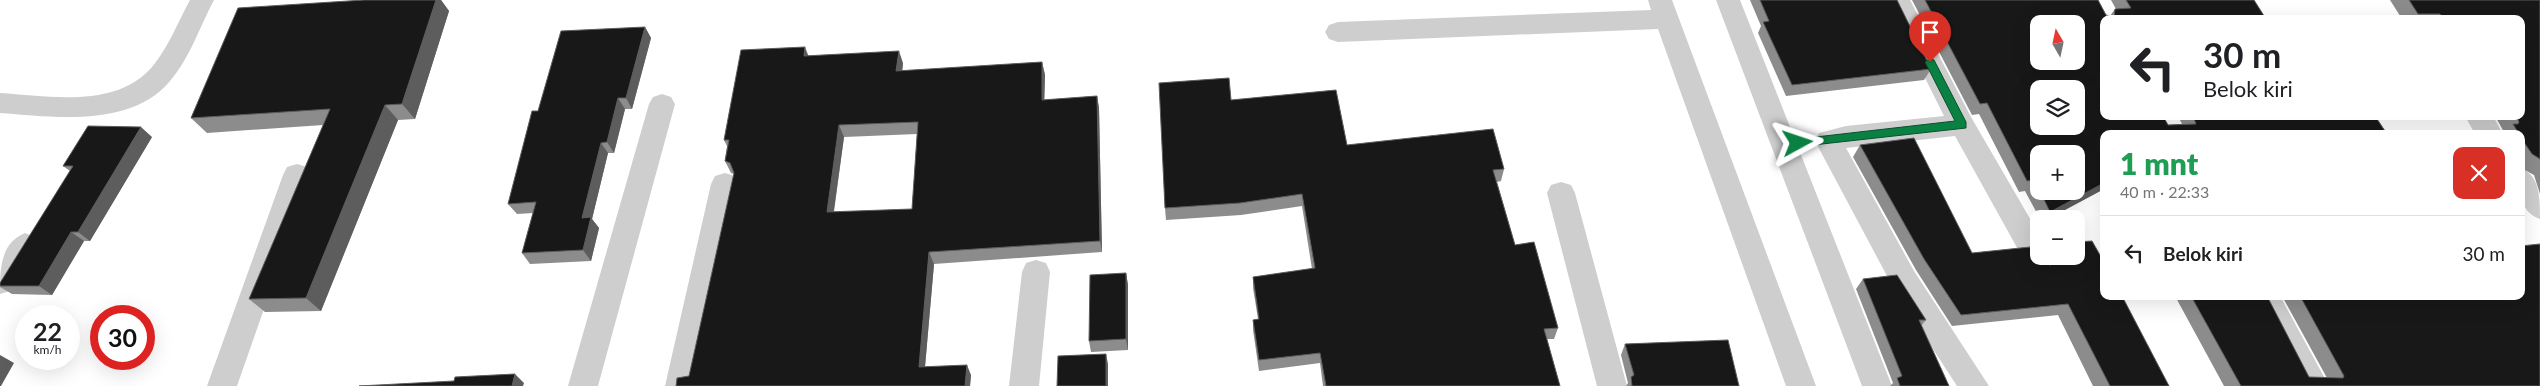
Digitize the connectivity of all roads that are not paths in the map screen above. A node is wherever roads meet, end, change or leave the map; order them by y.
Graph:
1 (202, 0) edge
2 (1728, 0) edge
3 (1898, 0) edge
4 (1663, 9) edge
5 (1338, 32) dead end
6 (0, 103) edge
7 (662, 104) dead end
8 (1962, 125) junction
9 (1828, 141) junction
10 (1784, 144) junction
11 (297, 174) dead end
12 (725, 184) dead end
13 (2525, 185) edge
14 (1561, 192) dead end
15 (2540, 207) edge
16 (2030, 244) edge
17 (25, 246) edge
18 (1036, 272) dead end
19 (0, 282) edge
20 (2266, 300) edge
21 (222, 386) edge
22 (583, 386) edge
23 (680, 386) edge
24 (1024, 386) edge
25 (1612, 386) edge
26 (1801, 386) edge
27 (1877, 386) edge
28 (1974, 386) edge
29 (2314, 386) edge

1 - 6 street
2 - 10 street
3 - 8 street
4 - 5 street
4 - 26 street
7 - 22 street
8 - 9 street
8 - 16 street
9 - 10 street
9 - 28 street
10 - 27 street
11 - 21 street
12 - 23 street
13 - 15 street
14 - 25 street
17 - 19 street
18 - 24 street
20 - 29 street

